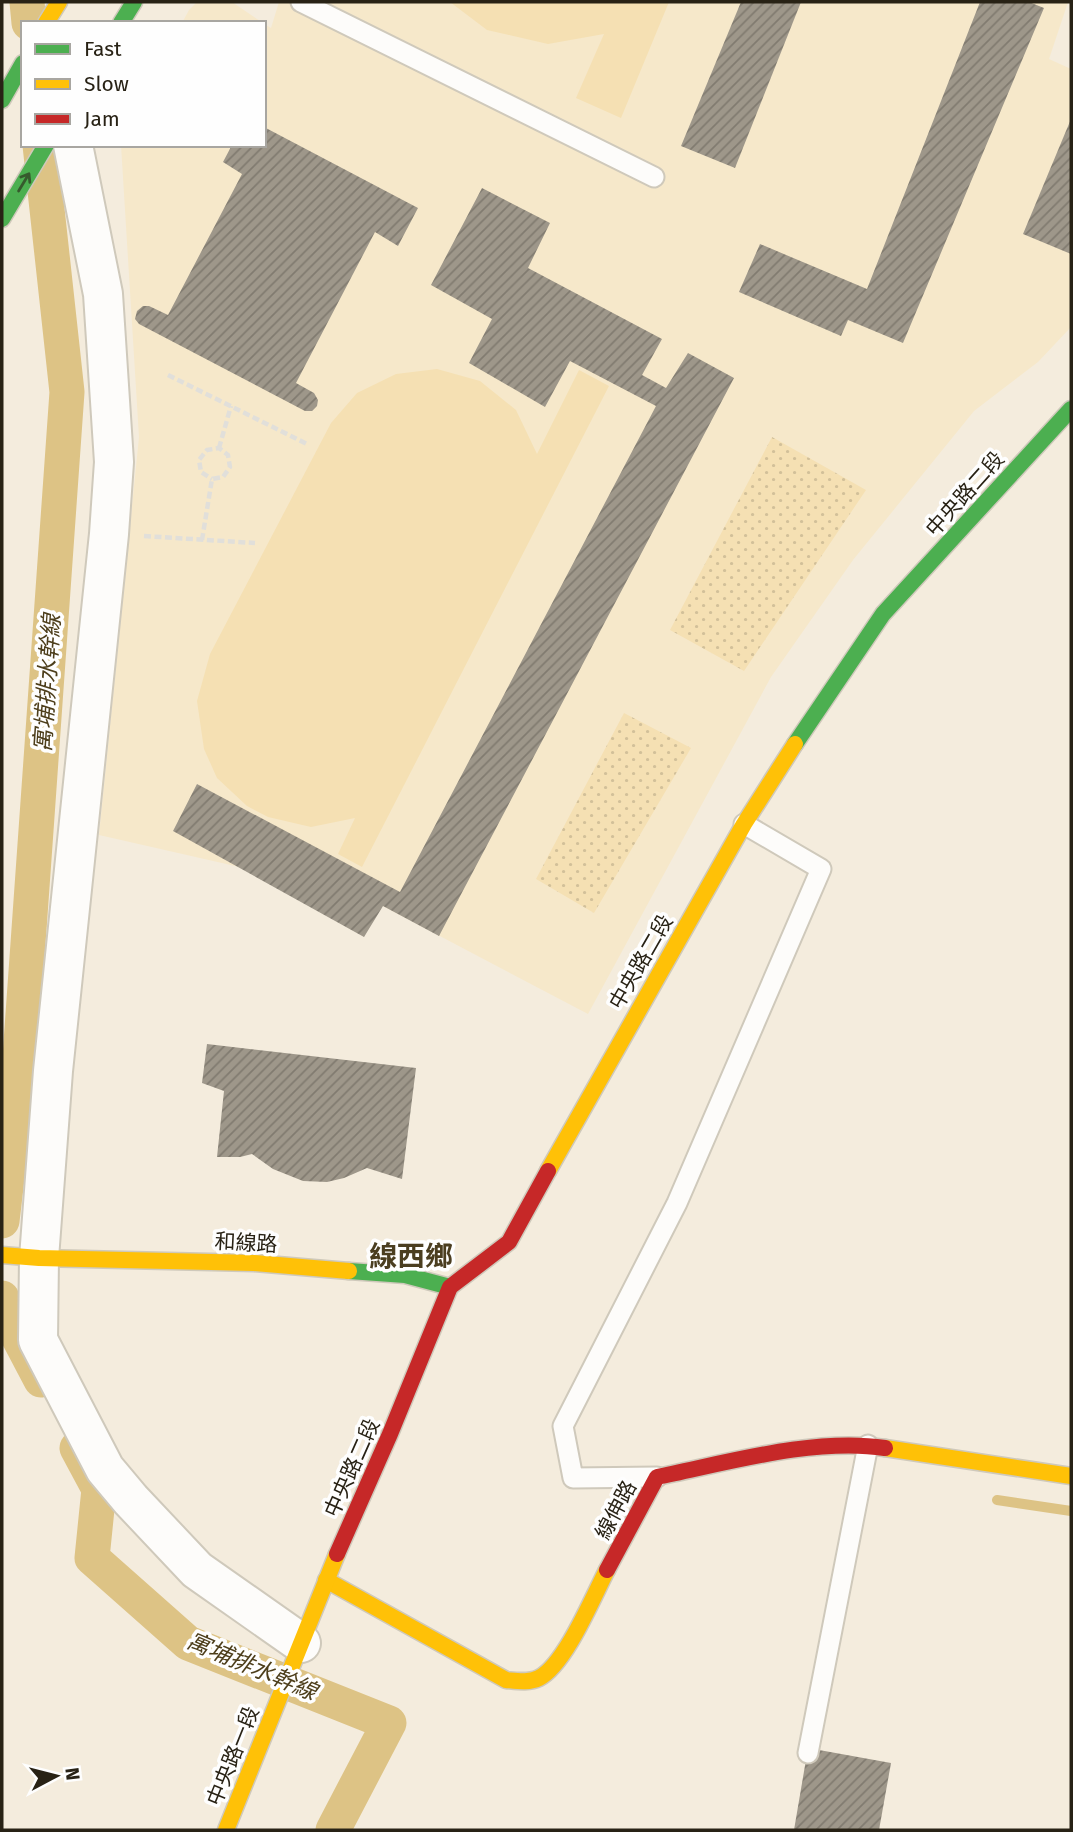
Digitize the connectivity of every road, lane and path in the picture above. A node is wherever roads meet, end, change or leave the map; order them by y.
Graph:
1 (59, 2) edge
2 (133, 2) edge
3 (145, 2) edge
4 (301, 2) edge
5 (47, 21) edge
6 (122, 21) edge
7 (45, 147) edge
8 (73, 147) edge
9 (654, 177) dead end
10 (2, 219) edge
11 (168, 375) dead end
12 (231, 406) junction
13 (1071, 409) edge
14 (307, 444) dead end
15 (219, 448) junction
16 (212, 479) junction
17 (138, 536) dead end
18 (202, 540) junction
19 (255, 543) dead end
20 (744, 824) junction
21 (20, 1256) edge
22 (450, 1287) junction
23 (868, 1445) junction
24 (1071, 1476) edge
25 (657, 1477) junction
26 (326, 1580) junction
27 (301, 1643) junction
28 (808, 1754) dead end
29 (226, 1830) edge

1 - 5 street
2 - 3 lane
2 - 6 street
4 - 9 lane
10 -> 7 street
8 - 21 street
11 - 12 path
12 - 14 path
12 - 15 path
13 - 20 street, 中央路二段
15 - 16 path
15 - 16 path
16 - 18 path
17 - 18 path
18 - 19 path
20 - 22 street, 中央路二段
20 - 25 lane
21 - 22 street, 和線路
21 - 27 street
22 - 26 street, 中央路二段
23 - 24 street, 線伸路
23 - 25 street, 線伸路
23 - 28 lane
25 - 26 street, 線伸路
26 - 27 street, 中央路一段
27 - 29 street, 中央路一段

